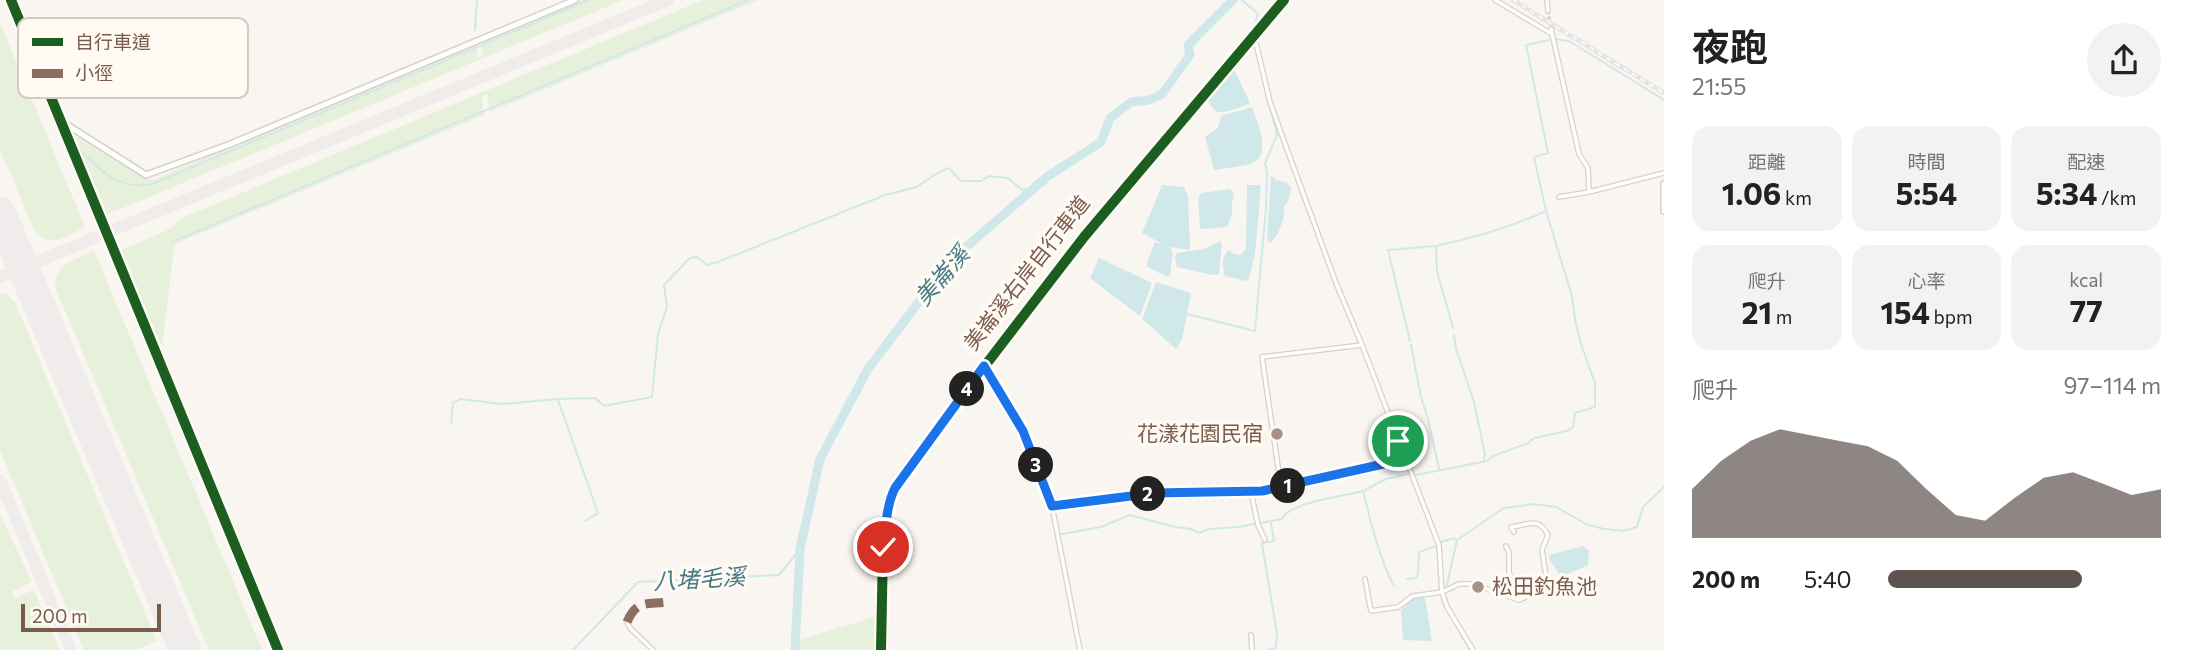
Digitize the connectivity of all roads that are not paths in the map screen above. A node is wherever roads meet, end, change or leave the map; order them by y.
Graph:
1 (11, 0) edge
2 (575, 0) edge
3 (1284, 0) edge
4 (1495, 0) edge
5 (1547, 0) edge
6 (1548, 11) tunnel mouth
7 (18, 18) edge
8 (1254, 35) junction
9 (51, 98) edge
10 (61, 121) junction
11 (1664, 173) edge
12 (1664, 184) edge
13 (1589, 192) junction
14 (1559, 197) dead end
15 (1664, 211) edge
16 (99, 218) tunnel mouth
17 (113, 253) tunnel mouth
18 (1362, 345) junction
19 (984, 366) junction
20 (1406, 459) junction
21 (1281, 487) junction
22 (1251, 492) junction
23 (1052, 506) junction
24 (1514, 533) dead end
25 (1265, 540) dead end
26 (1506, 546) dead end
27 (1365, 579) dead end
28 (1442, 592) junction
29 (1524, 598) junction
30 (627, 622) dead end
31 (1251, 635) dead end
32 (278, 650) edge
33 (653, 650) edge
34 (881, 650) edge
35 (1080, 650) edge
36 (1252, 650) edge
37 (1473, 650) edge

1 - 7 street
2 - 10 street
3 - 8 street
4 - 13 street
5 - 6 street
8 - 18 street
8 - 19 street
9 - 10 street
10 - 16 street
11 - 13 street
12 - 15 street
13 - 14 street
17 - 32 street
18 - 20 street
18 - 21 street
19 - 23 street
19 - 34 street
20 - 21 street
20 - 28 street
21 - 22 street
22 - 23 street
22 - 25 street
23 - 35 street
24 - 29 street
26 - 29 street
27 - 28 street
28 - 29 street
28 - 37 street
30 - 33 street
31 - 36 street

